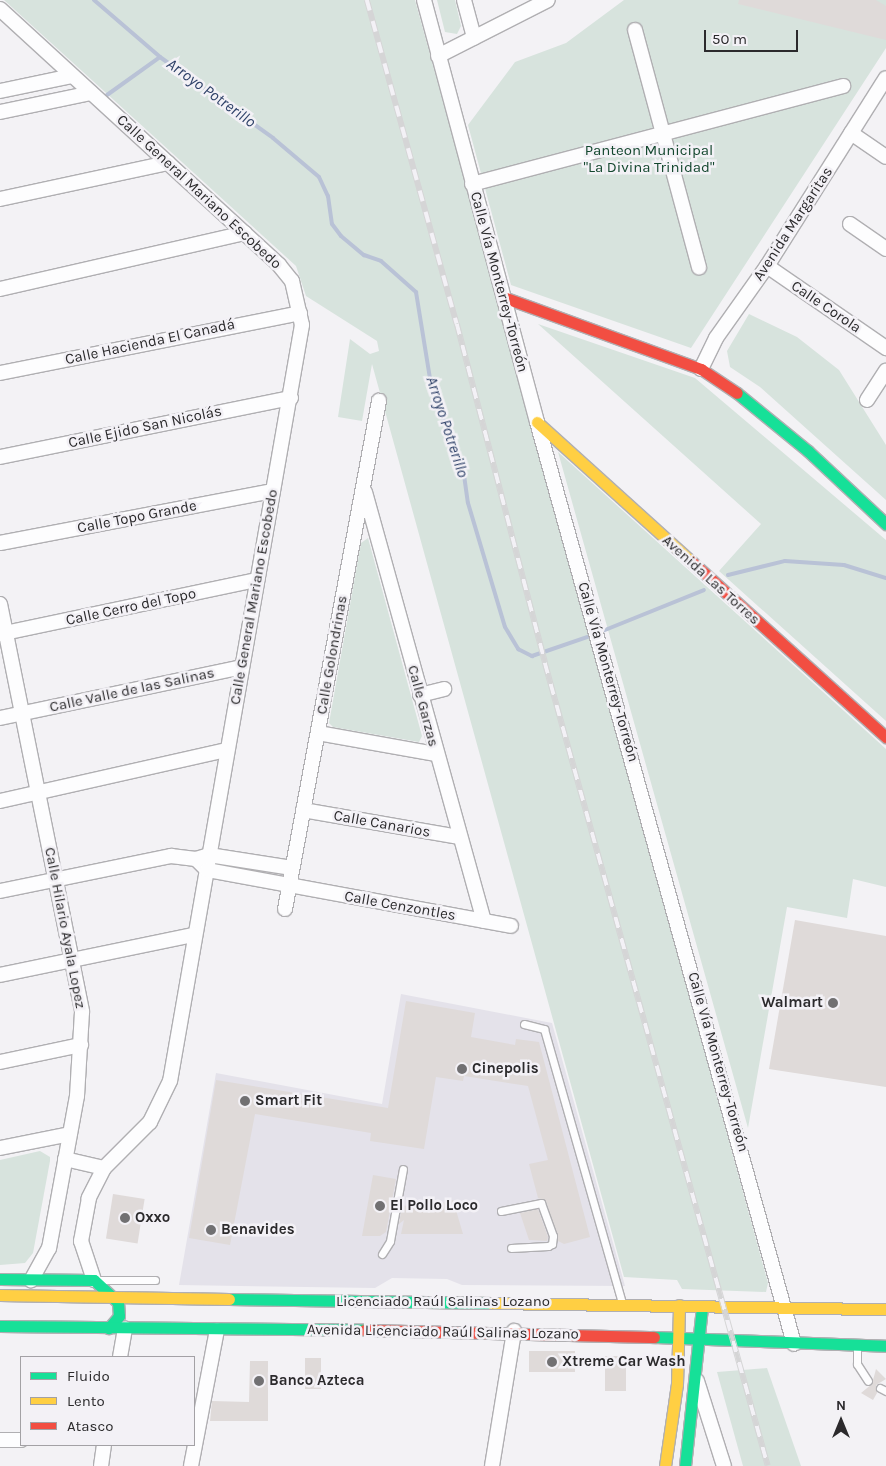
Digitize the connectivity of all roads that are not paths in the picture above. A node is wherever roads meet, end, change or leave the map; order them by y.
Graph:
1 (424, 0) edge
2 (464, 0) edge
3 (548, 0) edge
4 (0, 9) edge
5 (636, 30) dead end
6 (474, 38) junction
7 (438, 56) junction
8 (72, 76) junction
9 (886, 78) edge
10 (843, 86) dead end
11 (0, 91) edge
12 (91, 93) junction
13 (0, 112) edge
14 (852, 133) junction
15 (663, 134) junction
16 (886, 156) edge
17 (168, 163) junction
18 (472, 184) junction
19 (0, 199) edge
20 (850, 224) dead end
21 (246, 232) junction
22 (886, 249) edge
23 (767, 266) junction
24 (699, 268) dead end
25 (0, 289) edge
26 (503, 297) junction
27 (300, 313) junction
28 (886, 348) edge
29 (701, 370) junction
30 (886, 371) edge
31 (0, 373) edge
32 (291, 398) junction
33 (867, 400) dead end
34 (379, 401) dead end
35 (537, 422) junction
36 (0, 457) edge
37 (364, 489) junction
38 (273, 491) junction
39 (886, 524) edge
40 (0, 543) edge
41 (256, 580) junction
42 (0, 604) edge
43 (3, 634) edge
44 (242, 668) junction
45 (444, 689) dead end
46 (420, 695) junction
47 (22, 713) junction
48 (0, 718) edge
49 (318, 733) junction
50 (886, 737) edge
51 (227, 750) junction
52 (436, 754) junction
53 (38, 792) junction
54 (0, 800) edge
55 (303, 810) junction
56 (460, 837) junction
57 (202, 857) junction
58 (292, 868) junction
59 (206, 870) junction
60 (57, 879) junction
61 (289, 886) junction
62 (0, 890) edge
63 (285, 909) dead end
64 (484, 922) junction
65 (511, 926) dead end
66 (194, 935) junction
67 (73, 960) junction
68 (0, 974) edge
69 (524, 1024) dead end
70 (81, 1045) junction
71 (0, 1062) edge
72 (70, 1134) junction
73 (0, 1148) edge
74 (65, 1159) junction
75 (104, 1168) junction
76 (402, 1169) dead end
77 (501, 1211) dead end
78 (511, 1248) dead end
79 (382, 1254) dead end
80 (0, 1279) edge
81 (31, 1280) junction
82 (94, 1280) junction
83 (155, 1280) dead end
84 (0, 1295) edge
85 (114, 1298) junction
86 (252, 1300) junction
87 (622, 1304) junction
88 (679, 1305) junction
89 (702, 1306) junction
90 (784, 1308) junction
91 (886, 1309) edge
92 (214, 1312) dead end
93 (133, 1313) dead end
94 (0, 1326) edge
95 (109, 1328) junction
96 (125, 1328) junction
97 (217, 1330) junction
98 (514, 1331) junction
99 (678, 1339) junction
100 (701, 1341) junction
101 (794, 1344) junction
102 (857, 1346) junction
103 (886, 1346) edge
104 (120, 1356) edge
105 (697, 1381) junction
106 (868, 1381) dead end
107 (0, 1440) edge
108 (20, 1440) edge
109 (104, 1446) edge
110 (101, 1466) edge
111 (191, 1466) edge
112 (492, 1466) edge
113 (665, 1466) edge
114 (684, 1466) edge
115 (724, 1466) edge

1 - 7 street, Calle Vía Monterrey-Torreón
2 - 6 street
3 - 6 street
4 - 8 street, Calle General Mariano Escobedo
5 - 15 street
6 - 7 street
7 - 18 street, Calle Vía Monterrey-Torreón
8 - 11 street
8 - 12 street, Calle General Mariano Escobedo
9 - 14 street, Avenida Margaritas
10 - 15 street
12 - 13 street
12 - 17 street, Calle General Mariano Escobedo
14 - 16 street
14 - 23 street, Avenida Margaritas
15 - 18 street
15 - 24 street
17 - 19 street
17 - 21 street, Calle General Mariano Escobedo
18 - 26 street, Calle Vía Monterrey-Torreón
20 - 22 street
21 - 25 street
21 - 27 street, Calle General Mariano Escobedo
23 - 28 street, Calle Corola
23 - 29 street, Avenida Margaritas
26 - 29 main road
26 - 35 street, Calle Vía Monterrey-Torreón
27 - 31 street, Calle Hacienda El Canadá
27 - 32 street, Calle General Mariano Escobedo
29 - 39 main road
30 - 33 street
32 - 36 street, Calle Ejido San Nicolás
32 - 38 street, Calle General Mariano Escobedo
34 - 37 street, Calle Golondrinas
35 - 50 main road, Avenida Las Torres
35 - 90 street, Calle Vía Monterrey-Torreón
37 - 46 street, Calle Garzas
37 - 49 street, Calle Golondrinas
38 - 40 street, Calle Topo Grande
38 - 41 street, Calle General Mariano Escobedo
41 - 43 street, Calle Cerro del Topo
41 - 44 street, Calle General Mariano Escobedo
42 - 43 street, Calle Hilario Ayala Lopez
43 - 47 street, Calle Hilario Ayala Lopez
44 - 47 street, Calle Valle de las Salinas
44 - 51 street, Calle General Mariano Escobedo
45 - 46 street
46 - 52 street, Calle Garzas
47 - 48 street, Calle Valle de las Salinas
47 - 53 street, Calle Hilario Ayala Lopez
49 - 52 street
49 - 55 street, Calle Golondrinas
51 - 53 street
51 - 57 street, Calle General Mariano Escobedo
52 - 56 street, Calle Garzas
53 - 54 street
53 - 60 street, Calle Hilario Ayala Lopez
55 - 56 street, Calle Canarios
55 - 58 street, Calle Golondrinas
56 - 64 street, Calle Garzas
57 - 58 street
57 - 59 street, Calle General Mariano Escobedo
57 - 60 street
58 - 61 street, Calle Golondrinas
59 - 61 street, Calle Cenzontles
59 - 66 street, Calle General Mariano Escobedo
60 - 62 street
60 - 67 street, Calle Hilario Ayala Lopez
61 - 63 street, Calle Golondrinas
61 - 64 street, Calle Cenzontles
64 - 65 street, Calle Cenzontles
66 - 67 street
66 - 75 street, Calle General Mariano Escobedo
67 - 68 street
67 - 70 street, Calle Hilario Ayala Lopez
69 - 87 lane
70 - 71 street
70 - 72 street, Calle Hilario Ayala Lopez
72 - 73 street
72 - 74 street, Calle Hilario Ayala Lopez
74 - 75 street
74 - 81 street, Calle Hilario Ayala Lopez
75 - 82 street, Calle General Mariano Escobedo
76 - 79 lane
77 - 78 lane
80 - 81 main road
81 - 82 main road
82 - 83 lane
82 - 85 main road
84 - 85 main road, Licenciado Raúl Salinas Lozano
85 - 86 main road, Licenciado Raúl Salinas Lozano
85 - 95 main road
86 - 87 main road, Licenciado Raúl Salinas Lozano
86 - 92 main road
87 - 88 main road, Licenciado Raúl Salinas Lozano
88 - 89 main road, Licenciado Raúl Salinas Lozano
88 - 99 main road
89 - 90 main road, Licenciado Raúl Salinas Lozano
89 - 100 main road
90 - 91 main road, Licenciado Raúl Salinas Lozano
90 - 101 street, Calle Vía Monterrey-Torreón
93 - 96 main road
94 - 95 main road, Avenida Licenciado Raúl Salinas Lozano
95 - 96 main road, Avenida Licenciado Raúl Salinas Lozano
96 - 97 main road, Avenida Licenciado Raúl Salinas Lozano
96 - 104 street
97 - 98 main road, Avenida Licenciado Raúl Salinas Lozano
97 - 111 street
98 - 99 main road, Avenida Licenciado Raúl Salinas Lozano
98 - 112 street
99 - 100 main road, Avenida Licenciado Raúl Salinas Lozano
99 - 113 main road
100 - 101 main road, Avenida Licenciado Raúl Salinas Lozano
100 - 105 main road
101 - 102 main road, Avenida Licenciado Raúl Salinas Lozano
102 - 103 main road, Avenida Licenciado Raúl Salinas Lozano
102 - 106 lane
105 - 114 main road
105 - 115 street
107 - 108 street
109 - 110 street

